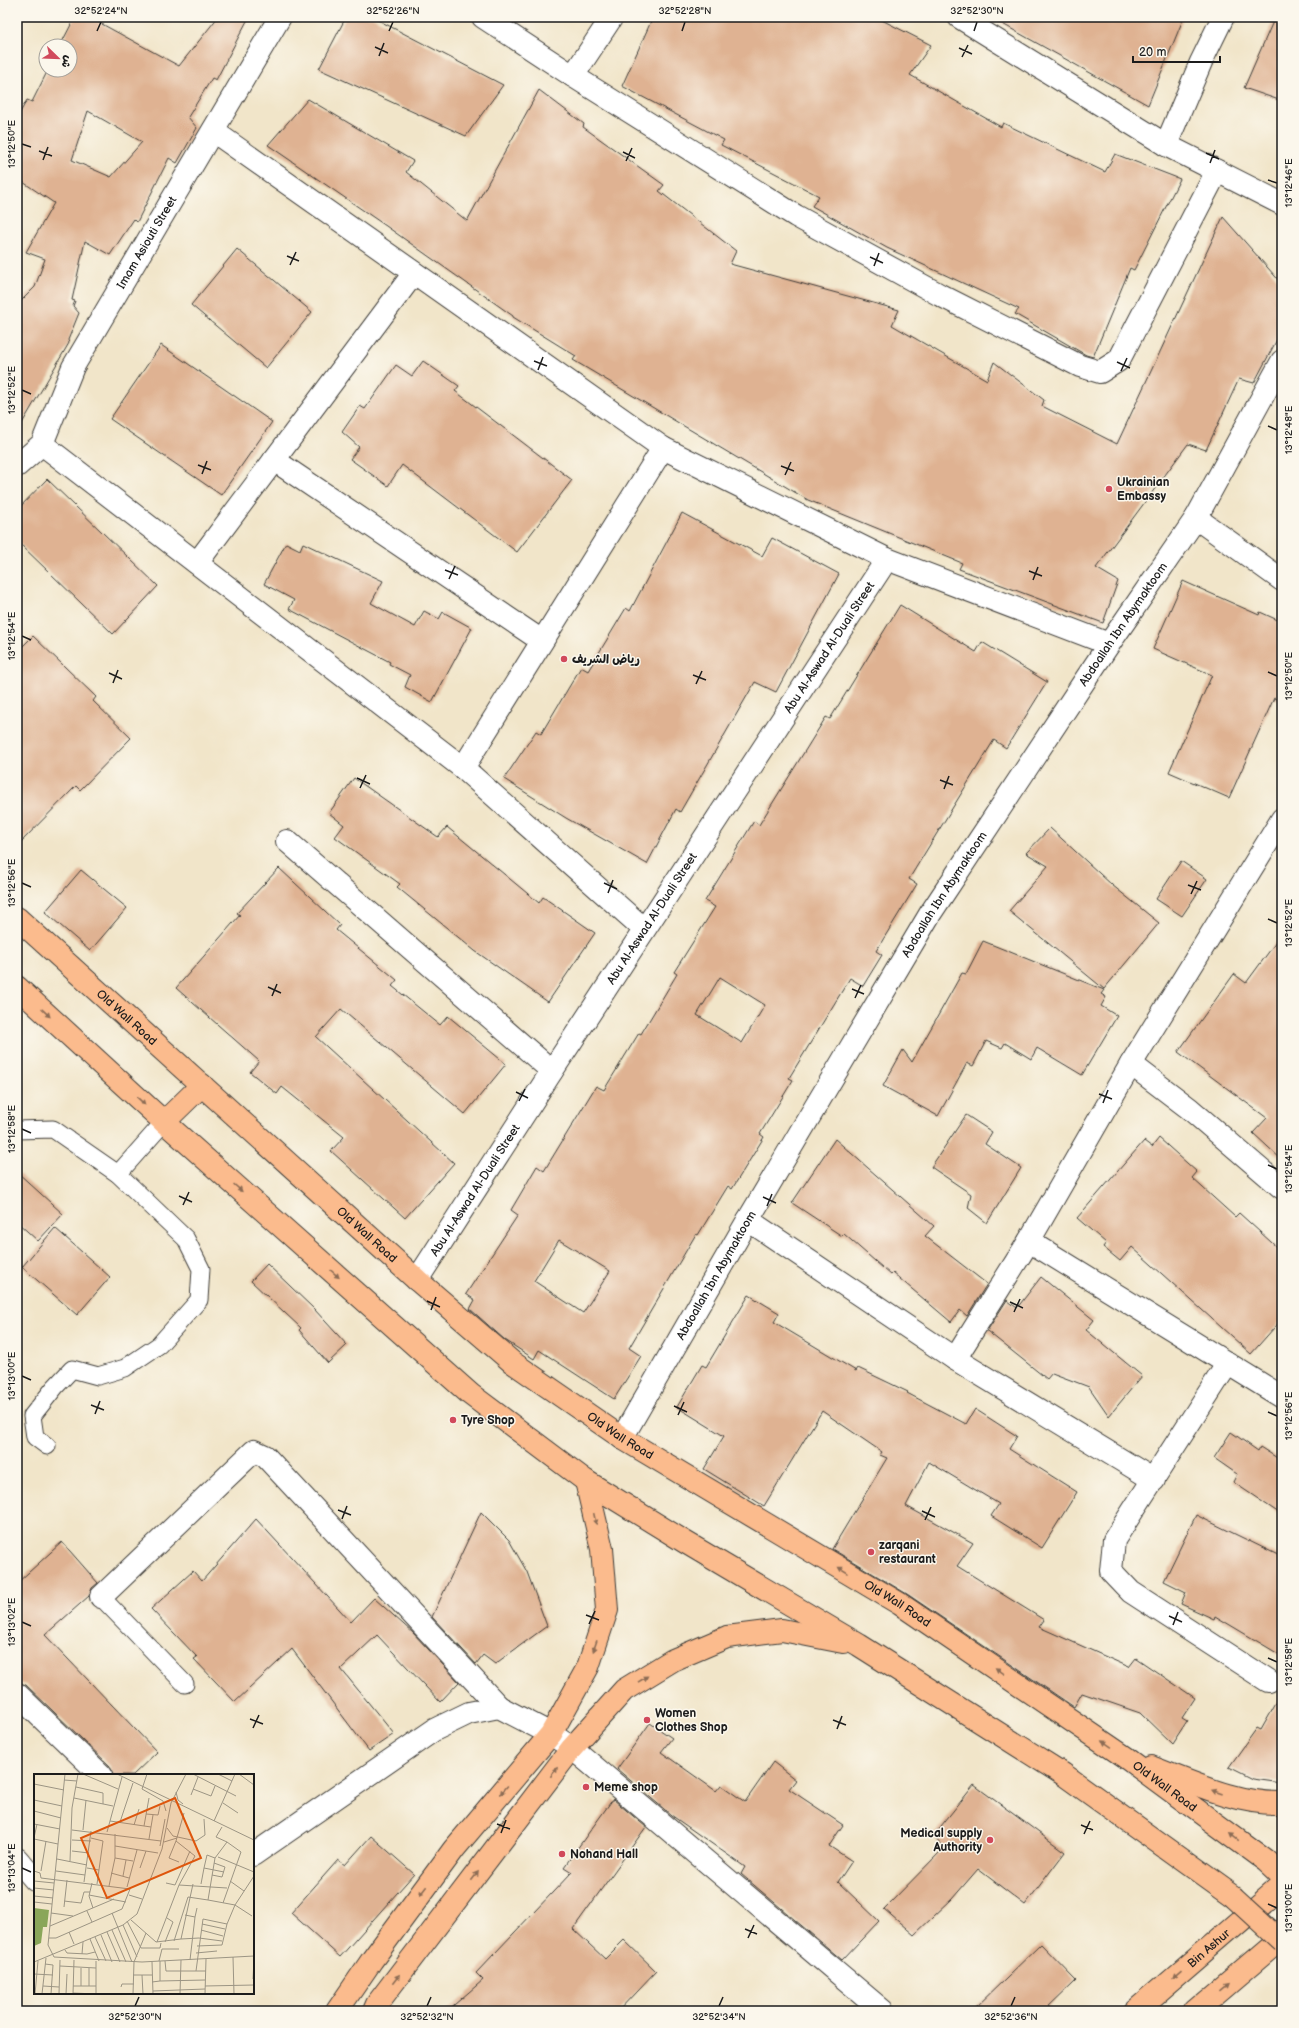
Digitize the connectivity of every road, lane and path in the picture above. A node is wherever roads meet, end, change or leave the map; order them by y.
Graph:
1 (280, 17) edge
2 (483, 17) edge
3 (612, 17) edge
4 (959, 17) edge
5 (1222, 17) edge
6 (573, 76) junction
7 (212, 131) junction
8 (1166, 145) junction
9 (1217, 172) junction
10 (1282, 204) edge
11 (414, 273) junction
12 (1282, 361) edge
13 (42, 444) junction
14 (663, 448) junction
15 (274, 460) junction
16 (17, 466) edge
17 (1196, 518) junction
18 (887, 559) junction
19 (197, 563) junction
20 (1282, 580) edge
21 (542, 641) junction
22 (1109, 644) junction
23 (463, 768) junction
24 (1281, 825) edge
25 (287, 841) dead end
26 (17, 918) edge
27 (644, 929) junction
28 (17, 987) edge
29 (1130, 1064) junction
30 (552, 1071) junction
31 (202, 1085) junction
32 (164, 1122) junction
33 (17, 1130) edge
34 (118, 1174) junction
35 (1282, 1188) edge
36 (748, 1220) junction
37 (1028, 1242) junction
38 (417, 1280) junction
39 (956, 1359) junction
40 (1228, 1363) junction
41 (1282, 1397) edge
42 (622, 1438) junction
43 (47, 1446) dead end
44 (1154, 1480) junction
45 (586, 1481) junction
46 (101, 1597) joint
47 (859, 1645) junction
48 (1268, 1681) dead end
49 (185, 1684) dead end
50 (17, 1694) edge
51 (499, 1707) junction
52 (551, 1734) junction
53 (572, 1748) junction
54 (1125, 1757) junction
55 (99, 1774) edge
56 (1282, 1803) edge
57 (254, 1854) edge
58 (17, 1859) edge
59 (1282, 1876) edge
60 (34, 1879) edge
61 (1282, 1885) edge
62 (1282, 1937) edge
63 (1282, 1941) edge
64 (337, 2011) edge
65 (374, 2011) edge
66 (883, 2011) edge
67 (1136, 2011) edge
68 (1195, 2011) edge

1 - 7 street, Imam Asiouti Street
2 - 6 street
3 - 6 street
4 - 8 street
5 - 8 street
6 - 9 street
7 - 11 street
7 - 13 street, Imam Asiouti Street
8 - 9 street
9 - 10 street
11 - 14 street
11 - 15 street
12 - 17 street, Abdoallah Ibn Abymaktoom
13 - 16 street, Imam Asiouti Street
13 - 19 street
14 - 18 street
14 - 21 street
15 - 19 street
15 - 21 street
17 - 20 street
17 - 22 street, Abdoallah Ibn Abymaktoom
18 - 22 street
18 - 27 street, Abu Al-Aswad Al-Duali Street
19 - 23 street
21 - 23 street
22 - 36 street, Abdoallah Ibn Abymaktoom
23 - 27 street
24 - 29 street
25 - 30 street
26 - 31 main road, Old Wall Road
27 - 30 street, Abu Al-Aswad Al-Duali Street
28 -> 32 main road
29 - 35 street
29 - 37 street
30 - 38 street, Abu Al-Aswad Al-Duali Street
31 - 32 main road
31 - 38 main road, Old Wall Road
32 - 34 lane
32 -> 45 main road
33 - 34 lane
34 - 43 lane
36 - 39 street
36 - 42 street, Abdoallah Ibn Abymaktoom
37 - 39 street
37 - 40 street
38 - 42 main road, Old Wall Road
39 - 44 street
40 - 41 street
40 - 44 street
54 -> 42 main road, Old Wall Road
44 - 48 street
45 - 47 main road
45 -> 52 main road
46 - 49 lane
46 - 51 street
53 -> 47 main road
47 - 63 main road, bridge
50 - 55 street
51 - 52 street
51 - 57 street
52 - 53 street
52 -> 64 main road
65 -> 53 main road
53 - 66 street
56 -> 54 main road
59 -> 54 main road, Old Wall Road
58 - 60 street
61 -> 67 main road, Bin Ashur
68 -> 62 main road

